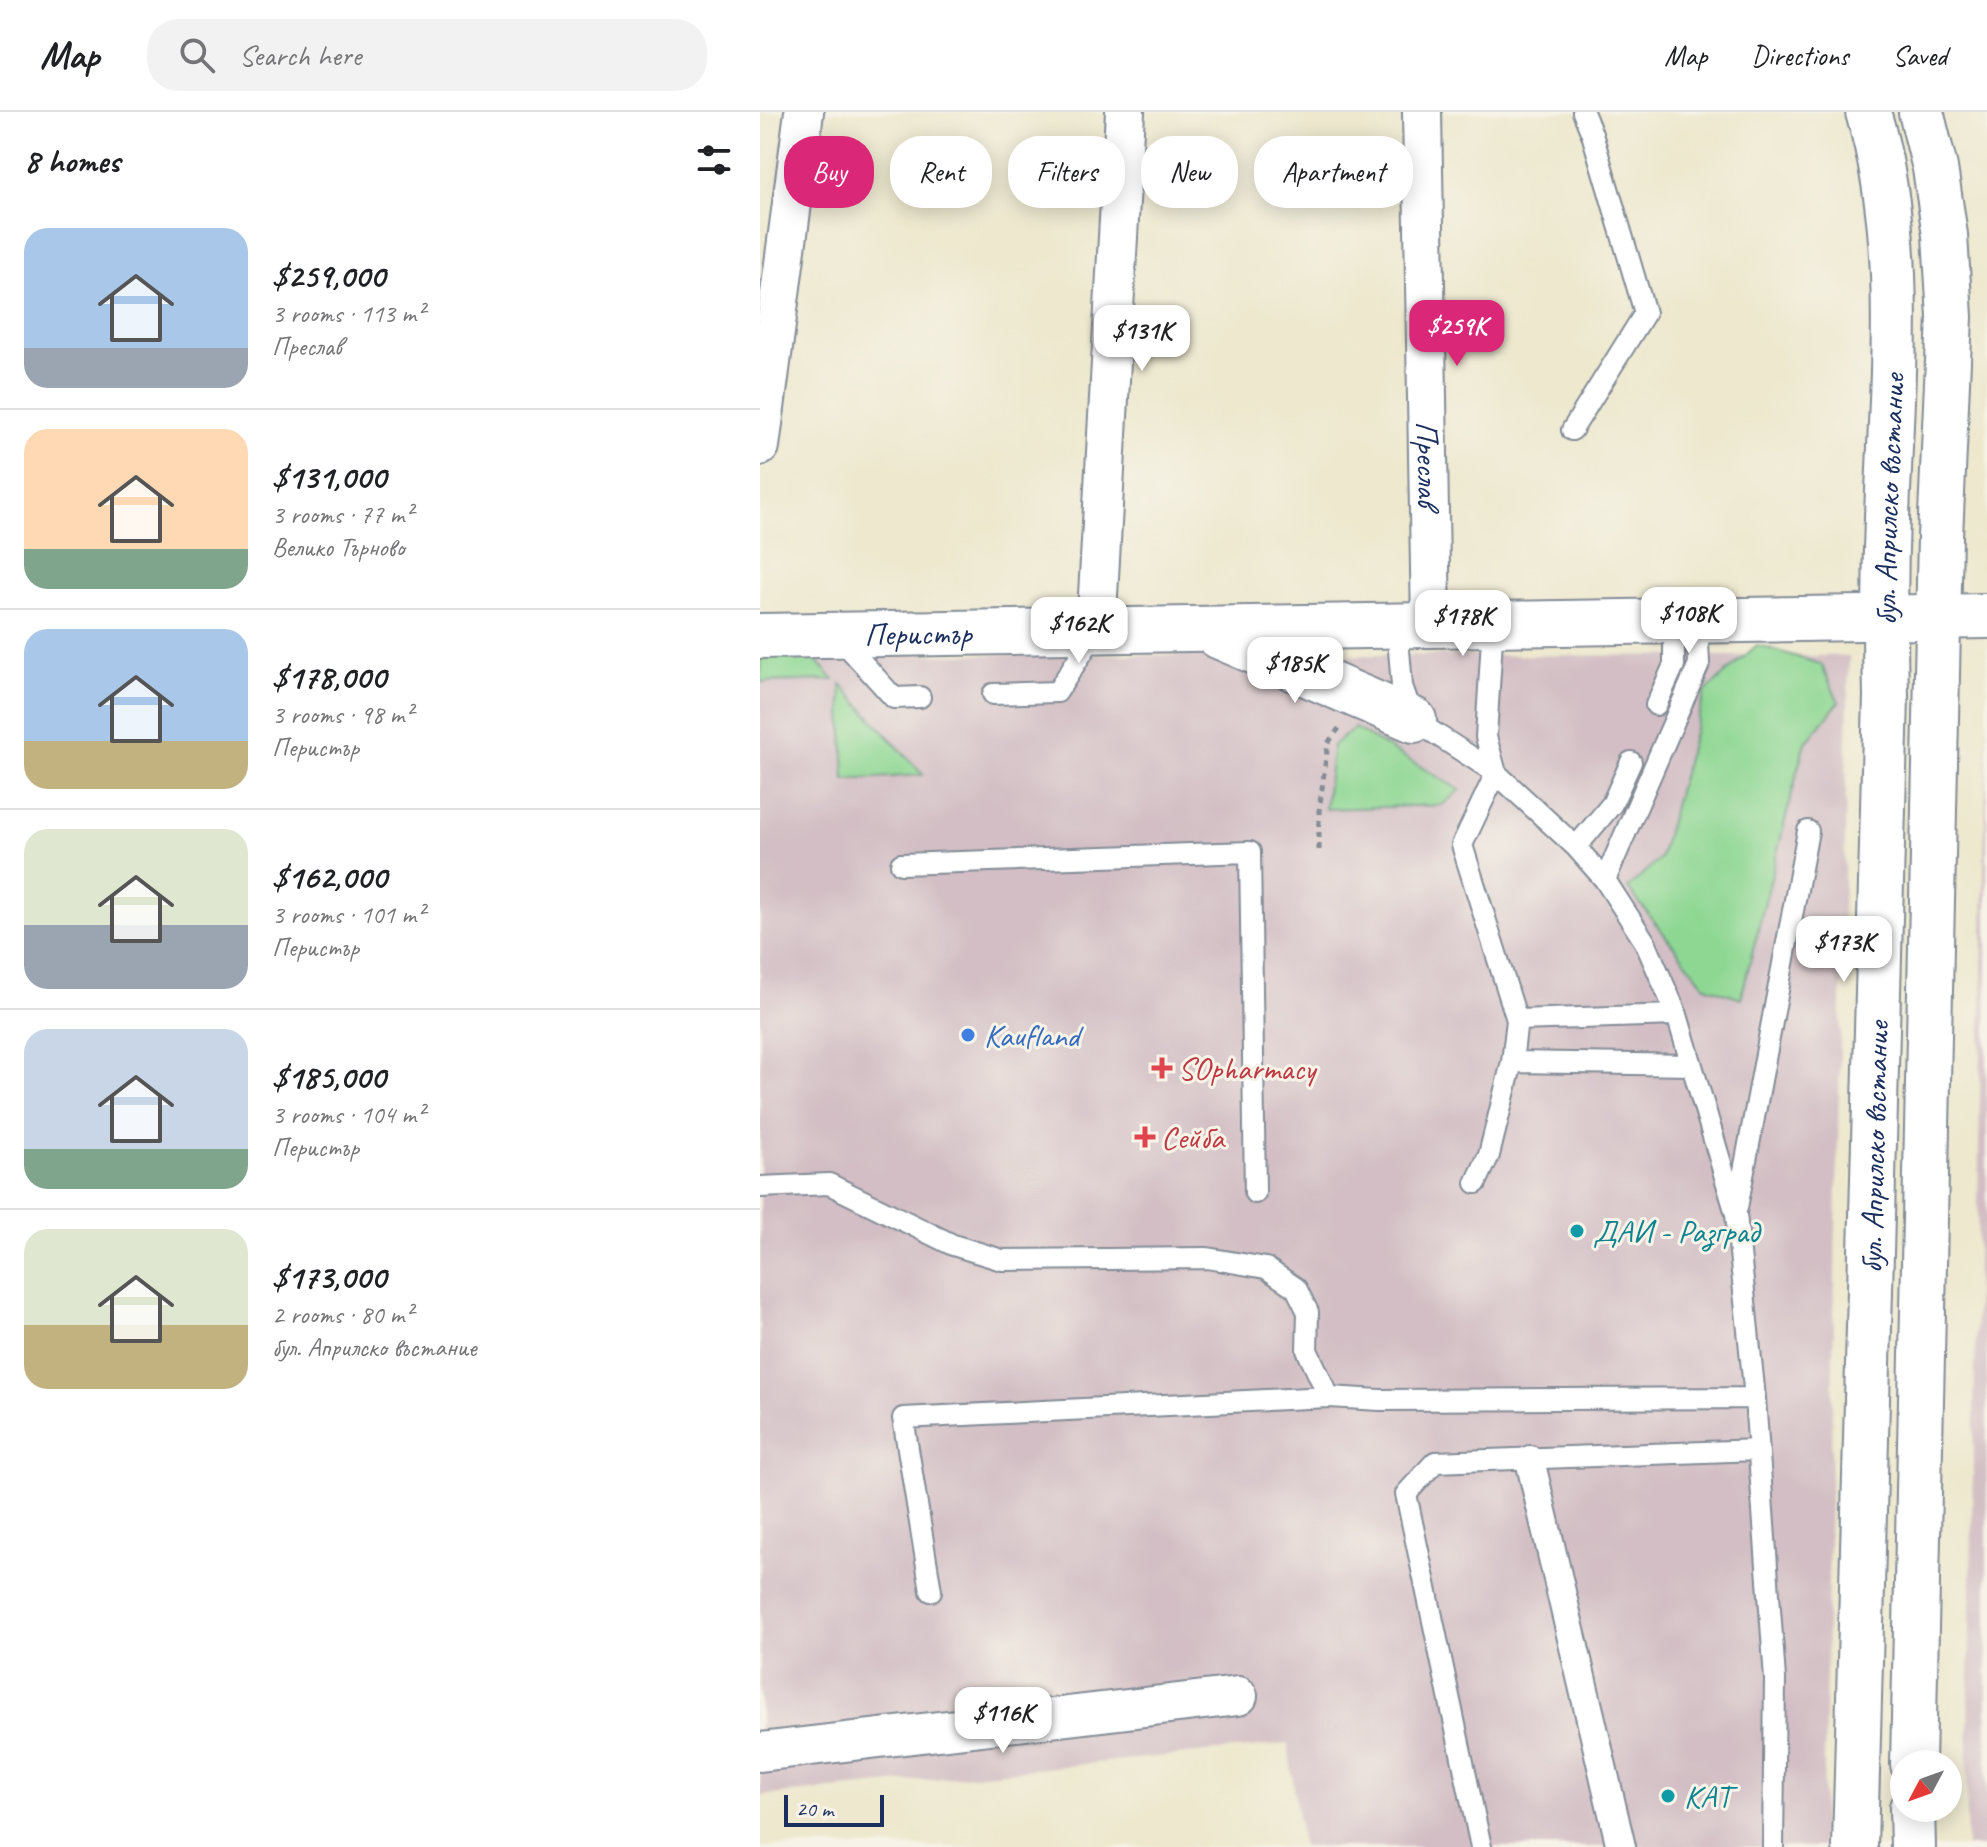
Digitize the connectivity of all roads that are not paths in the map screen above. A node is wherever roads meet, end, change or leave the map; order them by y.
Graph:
1 (804, 112) edge
2 (1125, 112) edge
3 (1422, 112) edge
4 (1583, 112) edge
5 (1868, 112) edge
6 (1921, 112) edge
7 (1572, 430) dead end
8 (760, 446) edge
9 (1987, 616) edge
10 (1884, 618) junction
11 (1940, 618) junction
12 (1685, 621) junction
13 (1493, 622) junction
14 (1414, 625) junction
15 (1201, 629) junction
16 (1096, 631) junction
17 (838, 635) junction
18 (760, 636) edge
19 (993, 694) dead end
20 (920, 697) dead end
21 (1656, 705) dead end
22 (1414, 720) junction
23 (1631, 762) dead end
24 (1496, 773) junction
25 (1808, 831) dead end
26 (1576, 847) junction
27 (901, 864) dead end
28 (1605, 880) junction
29 (1677, 1015) junction
30 (1517, 1020) junction
31 (1512, 1062) junction
32 (1691, 1065) junction
33 (1476, 1183) dead end
34 (760, 1187) edge
35 (1255, 1193) dead end
36 (1736, 1214) junction
37 (1329, 1397) junction
38 (1755, 1398) junction
39 (1758, 1450) junction
40 (1530, 1460) junction
41 (931, 1591) dead end
42 (1238, 1696) dead end
43 (1913, 1750) edge
44 (760, 1752) edge
45 (1912, 1822) edge
46 (1481, 1847) edge
47 (1621, 1847) edge
48 (1773, 1847) edge
49 (1855, 1847) edge
50 (1913, 1847) edge

1 - 8 street
2 - 16 street
3 - 14 street, Преслав
4 - 7 lane
5 - 10 street, бул. Априлско въстание
6 - 11 street, бул. Априлско въстание
9 - 11 street, Перистър
10 - 11 street, Перистър
10 - 12 street, Перистър
10 - 49 street, бул. Априлско въстание
11 - 43 street, бул. Априлско въстание
12 - 13 street, Перистър
12 - 21 lane
12 - 28 lane
13 - 14 street, Перистър
13 - 24 lane
14 - 15 street, Перистър
14 - 22 lane
15 - 16 street, Перистър
15 - 22 street
16 - 17 street, Перистър
16 - 19 lane
17 - 18 street, Перистър
17 - 20 lane
22 - 24 lane
23 - 26 lane
24 - 26 lane
24 - 30 lane
25 - 36 lane
26 - 28 lane
27 - 35 lane
28 - 29 lane
29 - 30 lane
29 - 32 lane
30 - 31 lane
31 - 32 lane
31 - 33 lane
32 - 36 lane
34 - 37 lane
36 - 38 lane
37 - 38 lane
37 - 41 lane
38 - 39 lane
39 - 40 lane
39 - 48 lane
40 - 46 lane
40 - 47 street
42 - 44 street
45 - 50 street

